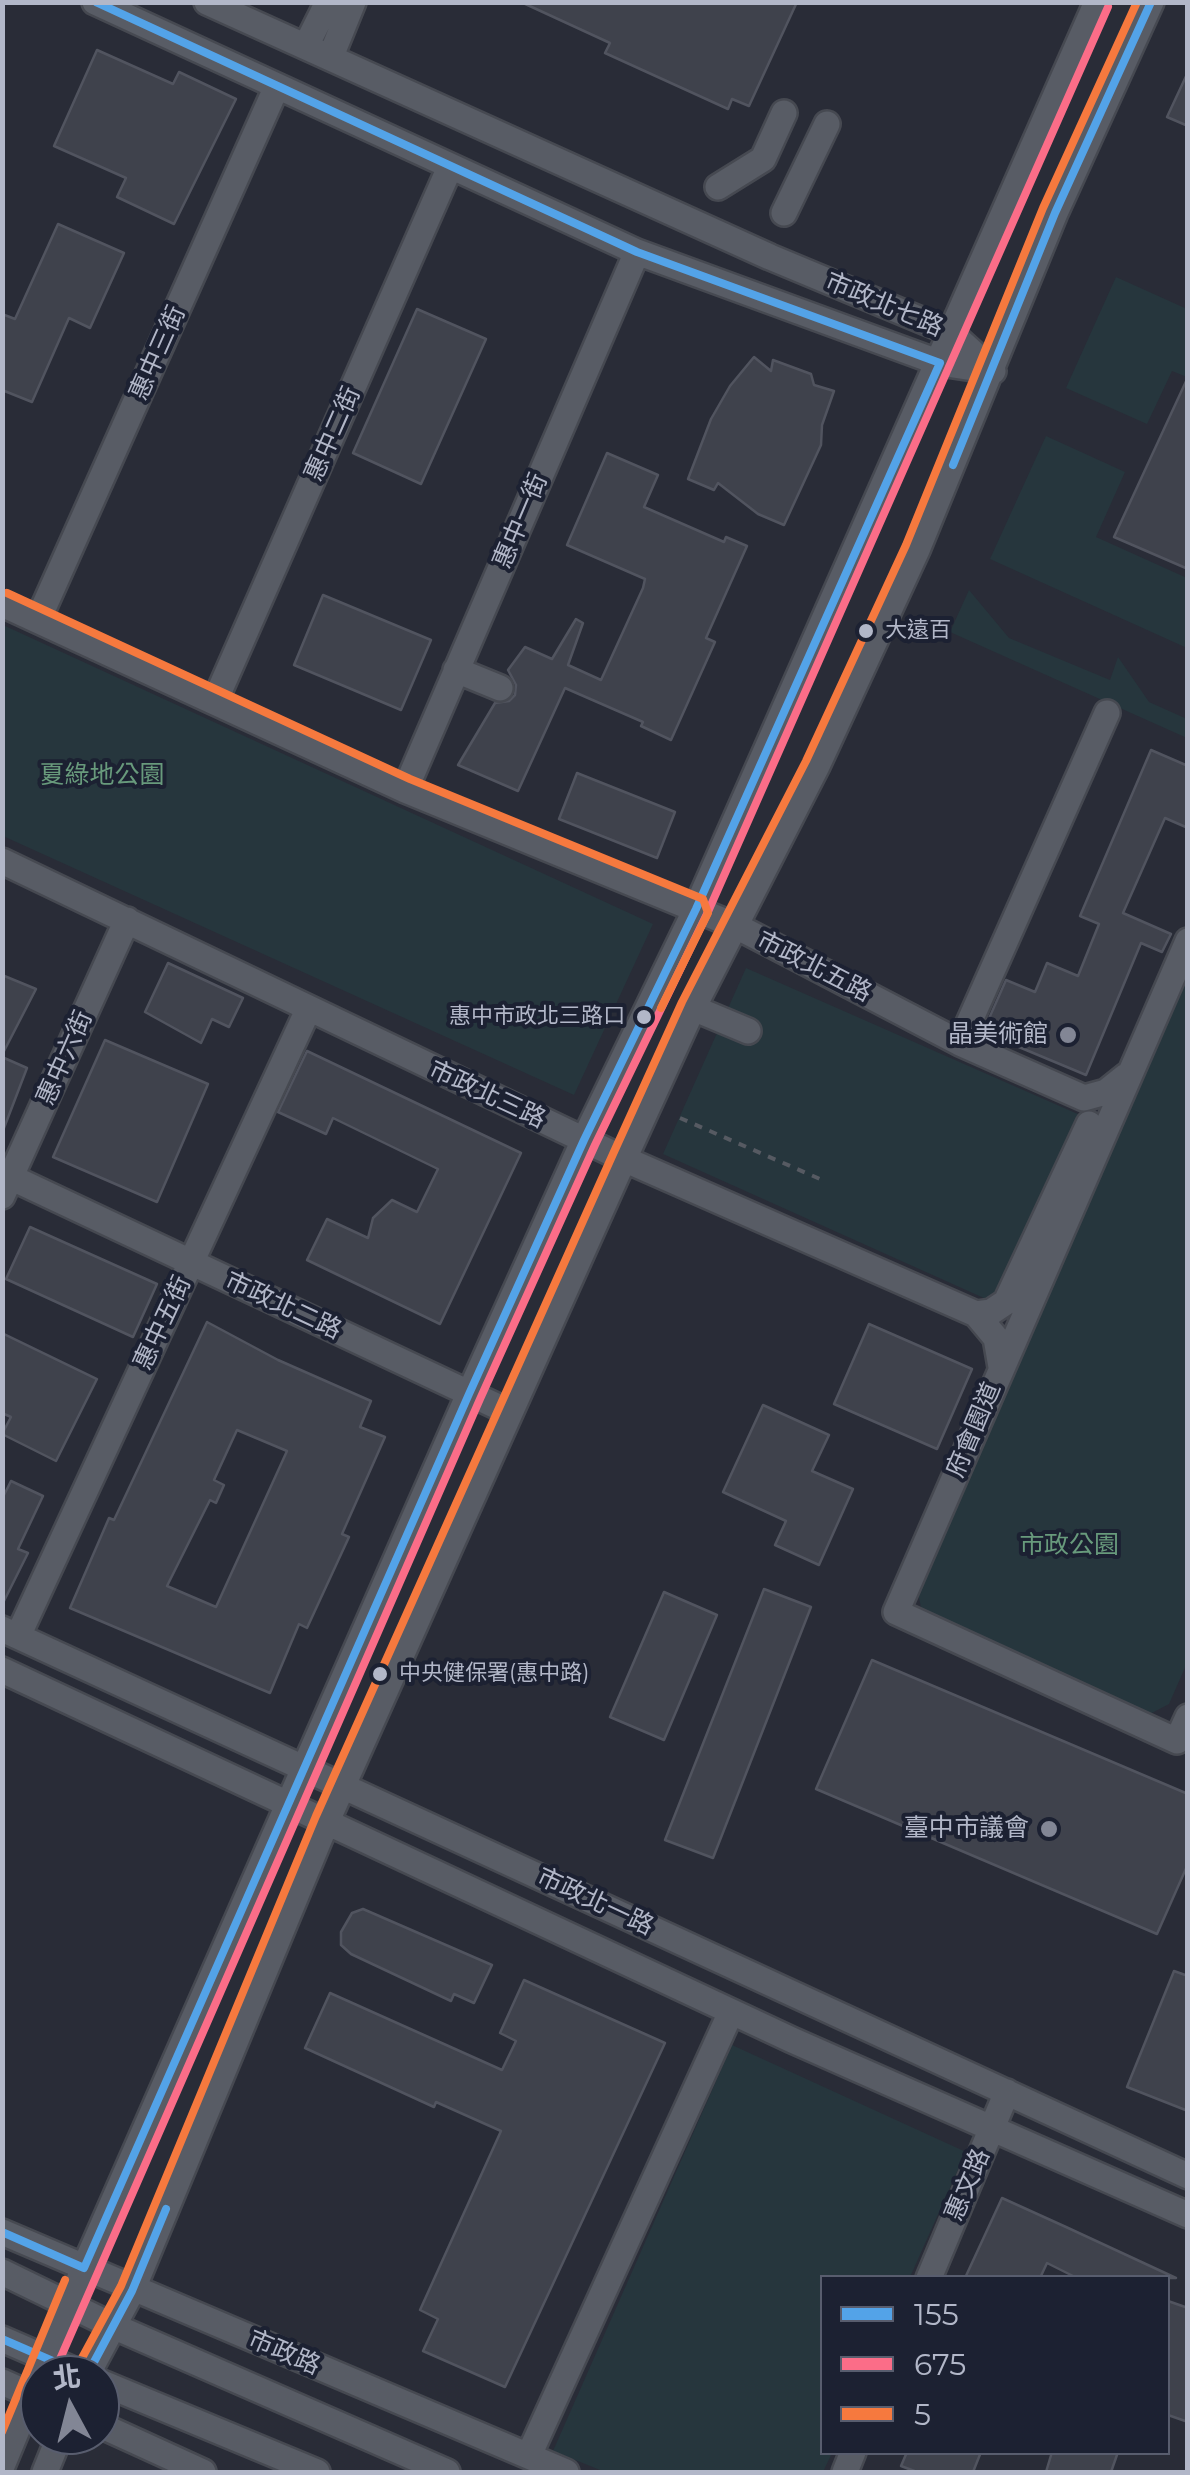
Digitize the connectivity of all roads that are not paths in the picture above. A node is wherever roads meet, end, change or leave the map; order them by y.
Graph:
1 (96, 2) edge
2 (206, 2) edge
3 (328, 2) edge
4 (353, 2) edge
5 (1097, 2) edge
6 (1151, 2) edge
7 (306, 46) junction
8 (331, 56) junction
9 (278, 86) junction
10 (784, 113) dead end
11 (828, 124) dead end
12 (450, 168) junction
13 (718, 186) dead end
14 (784, 213) dead end
15 (638, 252) junction
16 (950, 332) junction
17 (940, 363) junction
18 (993, 371) junction
19 (2, 604) edge
20 (38, 620) junction
21 (456, 670) junction
22 (500, 688) dead end
23 (215, 701) junction
24 (1107, 713) dead end
25 (404, 790) junction
26 (2, 861) edge
27 (696, 909) junction
28 (128, 920) junction
29 (736, 926) junction
30 (1188, 941) edge
31 (693, 1008) junction
32 (308, 1010) junction
33 (748, 1031) dead end
34 (960, 1043) junction
35 (1126, 1076) junction
36 (1084, 1098) junction
37 (584, 1140) junction
38 (624, 1160) junction
39 (5, 1182) edge
40 (1052, 1226) junction
41 (192, 1263) junction
42 (976, 1314) junction
43 (1001, 1367) junction
44 (469, 1394) junction
45 (509, 1412) junction
46 (10, 1632) edge
47 (2, 1670) edge
48 (1188, 1717) edge
49 (304, 1768) junction
50 (343, 1786) junction
51 (289, 1803) junction
52 (327, 1821) junction
53 (731, 2012) junction
54 (1007, 2092) junction
55 (992, 2129) junction
56 (1188, 2176) edge
57 (1188, 2215) edge
58 (2, 2232) edge
59 (84, 2268) junction
60 (2, 2272) edge
61 (929, 2275) edge
62 (132, 2291) junction
63 (69, 2304) junction
64 (113, 2326) junction
65 (2, 2339) edge
66 (41, 2355) edge
67 (47, 2355) edge
68 (97, 2355) edge
69 (120, 2390) edge
70 (20, 2428) edge
71 (120, 2434) edge
72 (528, 2455) junction
73 (2, 2466) edge
74 (203, 2472) edge
75 (317, 2472) edge
76 (447, 2472) edge
77 (566, 2472) edge

1 - 9 street, 市政北七路
2 - 7 street, 市政北七路
3 - 7 street
4 - 8 street
5 - 16 street
6 - 18 street
7 - 8 street, 市政北七路
8 - 16 street, 市政北七路
9 - 12 street, 市政北七路
9 - 20 street, 惠中三街
10 - 13 street
11 - 14 street
12 - 15 street, 市政北七路
12 - 23 street, 惠中二街
15 - 17 street, 市政北七路
15 - 21 street, 惠中一街
16 - 17 street
16 - 18 street, 市政北七路
17 - 18 street, 市政北七路
17 - 27 street
18 - 29 street
19 - 20 street, 市政北五路
20 - 23 street, 市政北五路
21 - 22 street
21 - 25 street, 惠中一街
23 - 25 street, 市政北五路
24 - 34 street
25 - 27 street, 市政北五路
26 - 28 street, 市政北三路
27 - 29 street, 市政北五路
27 - 37 street
28 - 32 street, 市政北三路
28 - 39 street, 惠中六街
29 - 31 street
29 - 34 street, 市政北五路
30 - 35 street, 府會園道
31 - 33 street
31 - 38 street
32 - 37 street, 市政北三路
32 - 41 street, 惠中五街
34 - 36 street, 市政北五路
35 - 36 street
35 - 40 street, 府會園道
36 - 40 street
37 - 38 street, 市政北三路
37 - 44 street
38 - 42 street, 市政北三路
38 - 45 street
39 - 41 street, 市政北二路
40 - 42 street
40 - 43 street, 府會園道
41 - 44 street, 市政北二路
41 - 46 street, 惠中五街
42 - 43 street
43 - 48 street, 府會園道
44 - 45 street, 市政北二路
44 - 49 street
45 - 50 street
46 - 49 street, 市政北一路
47 - 51 street, 市政北一路
49 - 50 street, 市政北一路
49 - 51 street
50 - 52 street
50 - 54 street, 市政北一路
51 - 52 street, 市政北一路
51 - 59 street
52 - 53 street, 市政北一路
52 - 62 street
53 - 55 street, 市政北一路
53 - 72 street
54 - 55 street, 惠文路
54 - 56 street, 市政北一路
55 - 57 street, 市政北一路
55 - 61 street, 惠文路
58 - 59 street, 市政路
59 - 62 street, 市政路
59 - 63 street
60 - 63 street, 市政路
62 - 64 street
62 - 72 street, 市政路
63 - 64 street, 市政路
63 - 67 street
64 - 68 street
64 - 76 street, 市政路
65 - 66 street
69 - 75 street
70 - 73 street
71 - 74 street
72 - 77 street, 市政路

